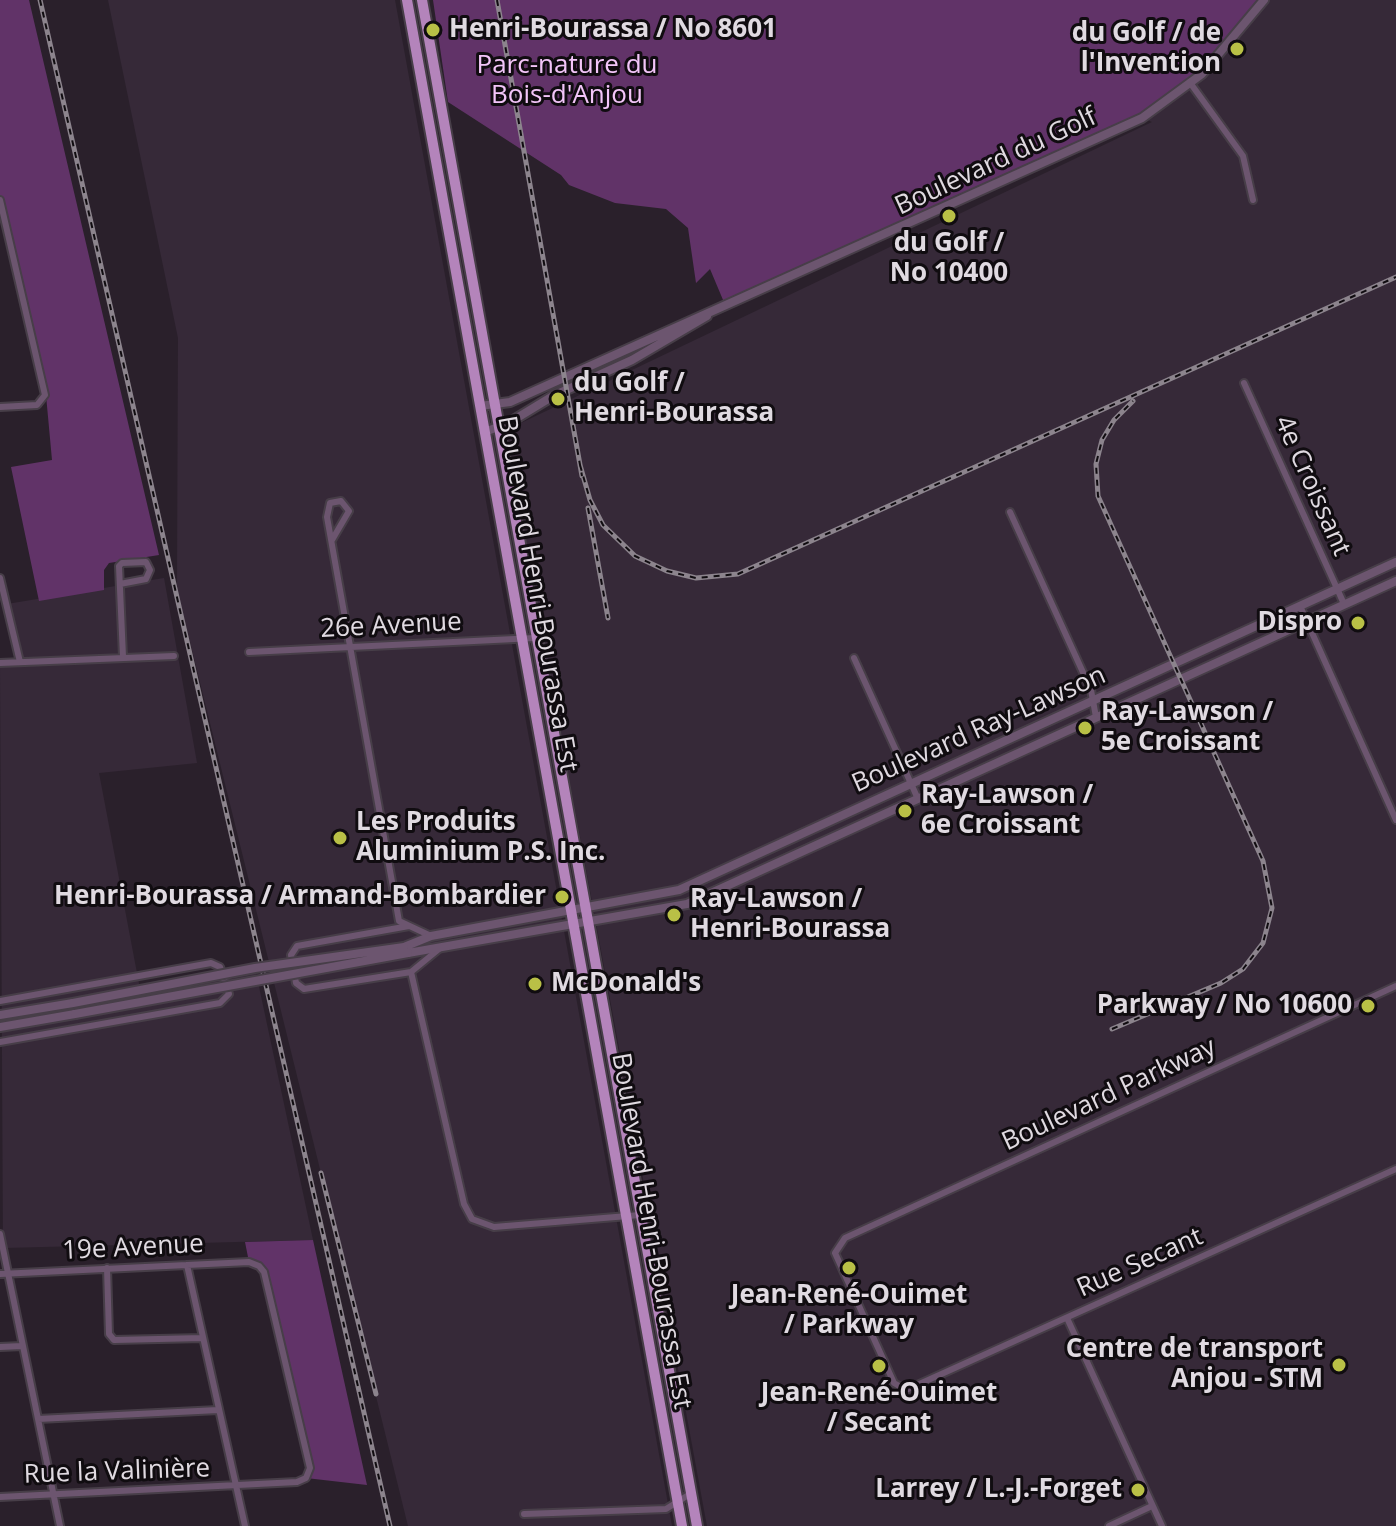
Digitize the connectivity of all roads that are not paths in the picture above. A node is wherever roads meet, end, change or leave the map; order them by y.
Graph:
1 (407, 0) edge
2 (422, 0) edge
3 (1264, 0) edge
4 (1191, 84) junction
5 (0, 200) edge
6 (1253, 200) dead end
7 (711, 314) junction
8 (1244, 383) dead end
9 (495, 405) junction
10 (480, 406) junction
11 (0, 407) edge
12 (498, 427) junction
13 (484, 432) junction
14 (1010, 512) dead end
15 (332, 540) junction
16 (1396, 562) edge
17 (0, 578) edge
18 (1396, 581) edge
19 (120, 584) junction
20 (1, 589) edge
21 (1337, 589) junction
22 (1344, 604) junction
23 (1300, 606) junction
24 (1307, 621) junction
25 (535, 638) junction
26 (521, 640) junction
27 (349, 648) junction
28 (249, 652) dead end
29 (174, 656) dead end
30 (123, 657) junction
31 (854, 658) dead end
32 (20, 662) junction
33 (0, 663) edge
34 (1093, 700) junction
35 (1096, 717) junction
36 (911, 783) junction
37 (884, 795) junction
38 (918, 799) junction
39 (891, 811) junction
40 (1396, 820) edge
41 (586, 907) junction
42 (572, 910) junction
43 (587, 924) junction
44 (574, 925) junction
45 (409, 926) junction
46 (431, 936) junction
47 (439, 948) junction
48 (406, 950) junction
49 (411, 972) junction
50 (1396, 986) edge
51 (0, 1001) edge
52 (0, 1015) edge
53 (0, 1027) edge
54 (0, 1042) edge
55 (1396, 1169) edge
56 (640, 1215) junction
57 (627, 1216) junction
58 (0, 1234) edge
59 (187, 1265) junction
60 (107, 1268) junction
61 (264, 1272) joint
62 (0, 1274) edge
63 (9, 1274) junction
64 (1067, 1318) junction
65 (203, 1338) junction
66 (22, 1346) junction
67 (0, 1347) edge
68 (901, 1390) joint
69 (218, 1410) junction
70 (38, 1419) junction
71 (236, 1487) junction
72 (52, 1494) junction
73 (690, 1494) junction
74 (0, 1497) edge
75 (678, 1503) junction
76 (1152, 1506) junction
77 (524, 1514) dead end
78 (60, 1526) edge
79 (245, 1526) edge
80 (682, 1526) edge
81 (697, 1526) edge
82 (1109, 1526) edge
83 (1162, 1526) edge

1 - 10 main road, Boulevard Henri-Bourassa Est
2 - 9 main road, Boulevard Henri-Bourassa Est
3 - 4 street, Boulevard du Golf
4 - 6 street
4 - 7 street, Boulevard du Golf
5 - 11 street
7 - 9 street, Boulevard du Golf
7 - 12 street, Boulevard du Golf
8 - 21 street, 4e Croissant
9 - 10 street, Boulevard du Golf
9 - 12 main road, Boulevard Henri-Bourassa Est
10 - 13 main road, Boulevard Henri-Bourassa Est
12 - 13 street, Boulevard du Golf
12 - 25 main road, Boulevard Henri-Bourassa Est
13 - 26 main road, Boulevard Henri-Bourassa Est
14 - 34 street
15 - 15 street
15 - 27 street
16 - 21 street, Boulevard Ray-Lawson
17 - 20 street
18 - 22 street, Boulevard Ray-Lawson
19 - 19 street
19 - 30 street
20 - 32 street
21 - 22 street, 4e Croissant
21 - 23 street, Boulevard Ray-Lawson
22 - 24 street, Boulevard Ray-Lawson
23 - 24 street
23 - 34 street, Boulevard Ray-Lawson
24 - 35 street, Boulevard Ray-Lawson
24 - 40 street
25 - 26 street, 26e Avenue
25 - 41 main road, Boulevard Henri-Bourassa Est
26 - 27 street, 26e Avenue
26 - 42 main road, Boulevard Henri-Bourassa Est
27 - 28 street, 26e Avenue
27 - 45 street
29 - 30 street
30 - 32 street
31 - 36 street
32 - 33 street
34 - 35 street
34 - 36 street, Boulevard Ray-Lawson
35 - 38 street, Boulevard Ray-Lawson
36 - 37 street, Boulevard Ray-Lawson
36 - 38 street
37 - 39 street
37 - 41 street, Boulevard Ray-Lawson
38 - 39 street, Boulevard Ray-Lawson
39 - 43 street, Boulevard Ray-Lawson
41 - 42 street, Boulevard Ray-Lawson
41 - 43 main road, Boulevard Henri-Bourassa Est
42 - 44 main road, Boulevard Henri-Bourassa Est
42 - 46 street, Boulevard Ray-Lawson
43 - 44 street, Boulevard Ray-Lawson
43 - 56 main road, Boulevard Henri-Bourassa Est
44 - 47 street, Boulevard Ray-Lawson
44 - 57 main road, Boulevard Henri-Bourassa Est
45 - 46 street
45 - 49 street
46 - 48 street, Boulevard Ray-Lawson
47 - 48 street, Boulevard Ray-Lawson
47 - 49 street
48 - 52 street, bridge
48 - 53 street, bridge
49 - 57 street
50 - 68 street, Boulevard Parkway
51 - 54 street
55 - 64 street, Rue Secant
56 - 57 street
56 - 73 main road, Boulevard Henri-Bourassa Est
57 - 75 main road, Boulevard Henri-Bourassa Est
58 - 63 street
59 - 60 street, 19e Avenue
59 - 61 street, 19e Avenue
59 - 65 street
60 - 63 street, 19e Avenue
60 - 65 street
61 - 71 street, Rue la Valinière
62 - 63 street, 19e Avenue
63 - 66 street
64 - 68 street, Rue Secant
64 - 76 street
65 - 69 street
66 - 67 street
66 - 70 street
69 - 70 street
69 - 71 street
70 - 72 street
71 - 72 street, Rue la Valinière
71 - 79 street
72 - 74 street, Rue la Valinière
72 - 78 street
73 - 75 street
73 - 81 main road, Boulevard Henri-Bourassa Est
75 - 77 street
75 - 80 main road, Boulevard Henri-Bourassa Est
76 - 82 street
76 - 83 street

